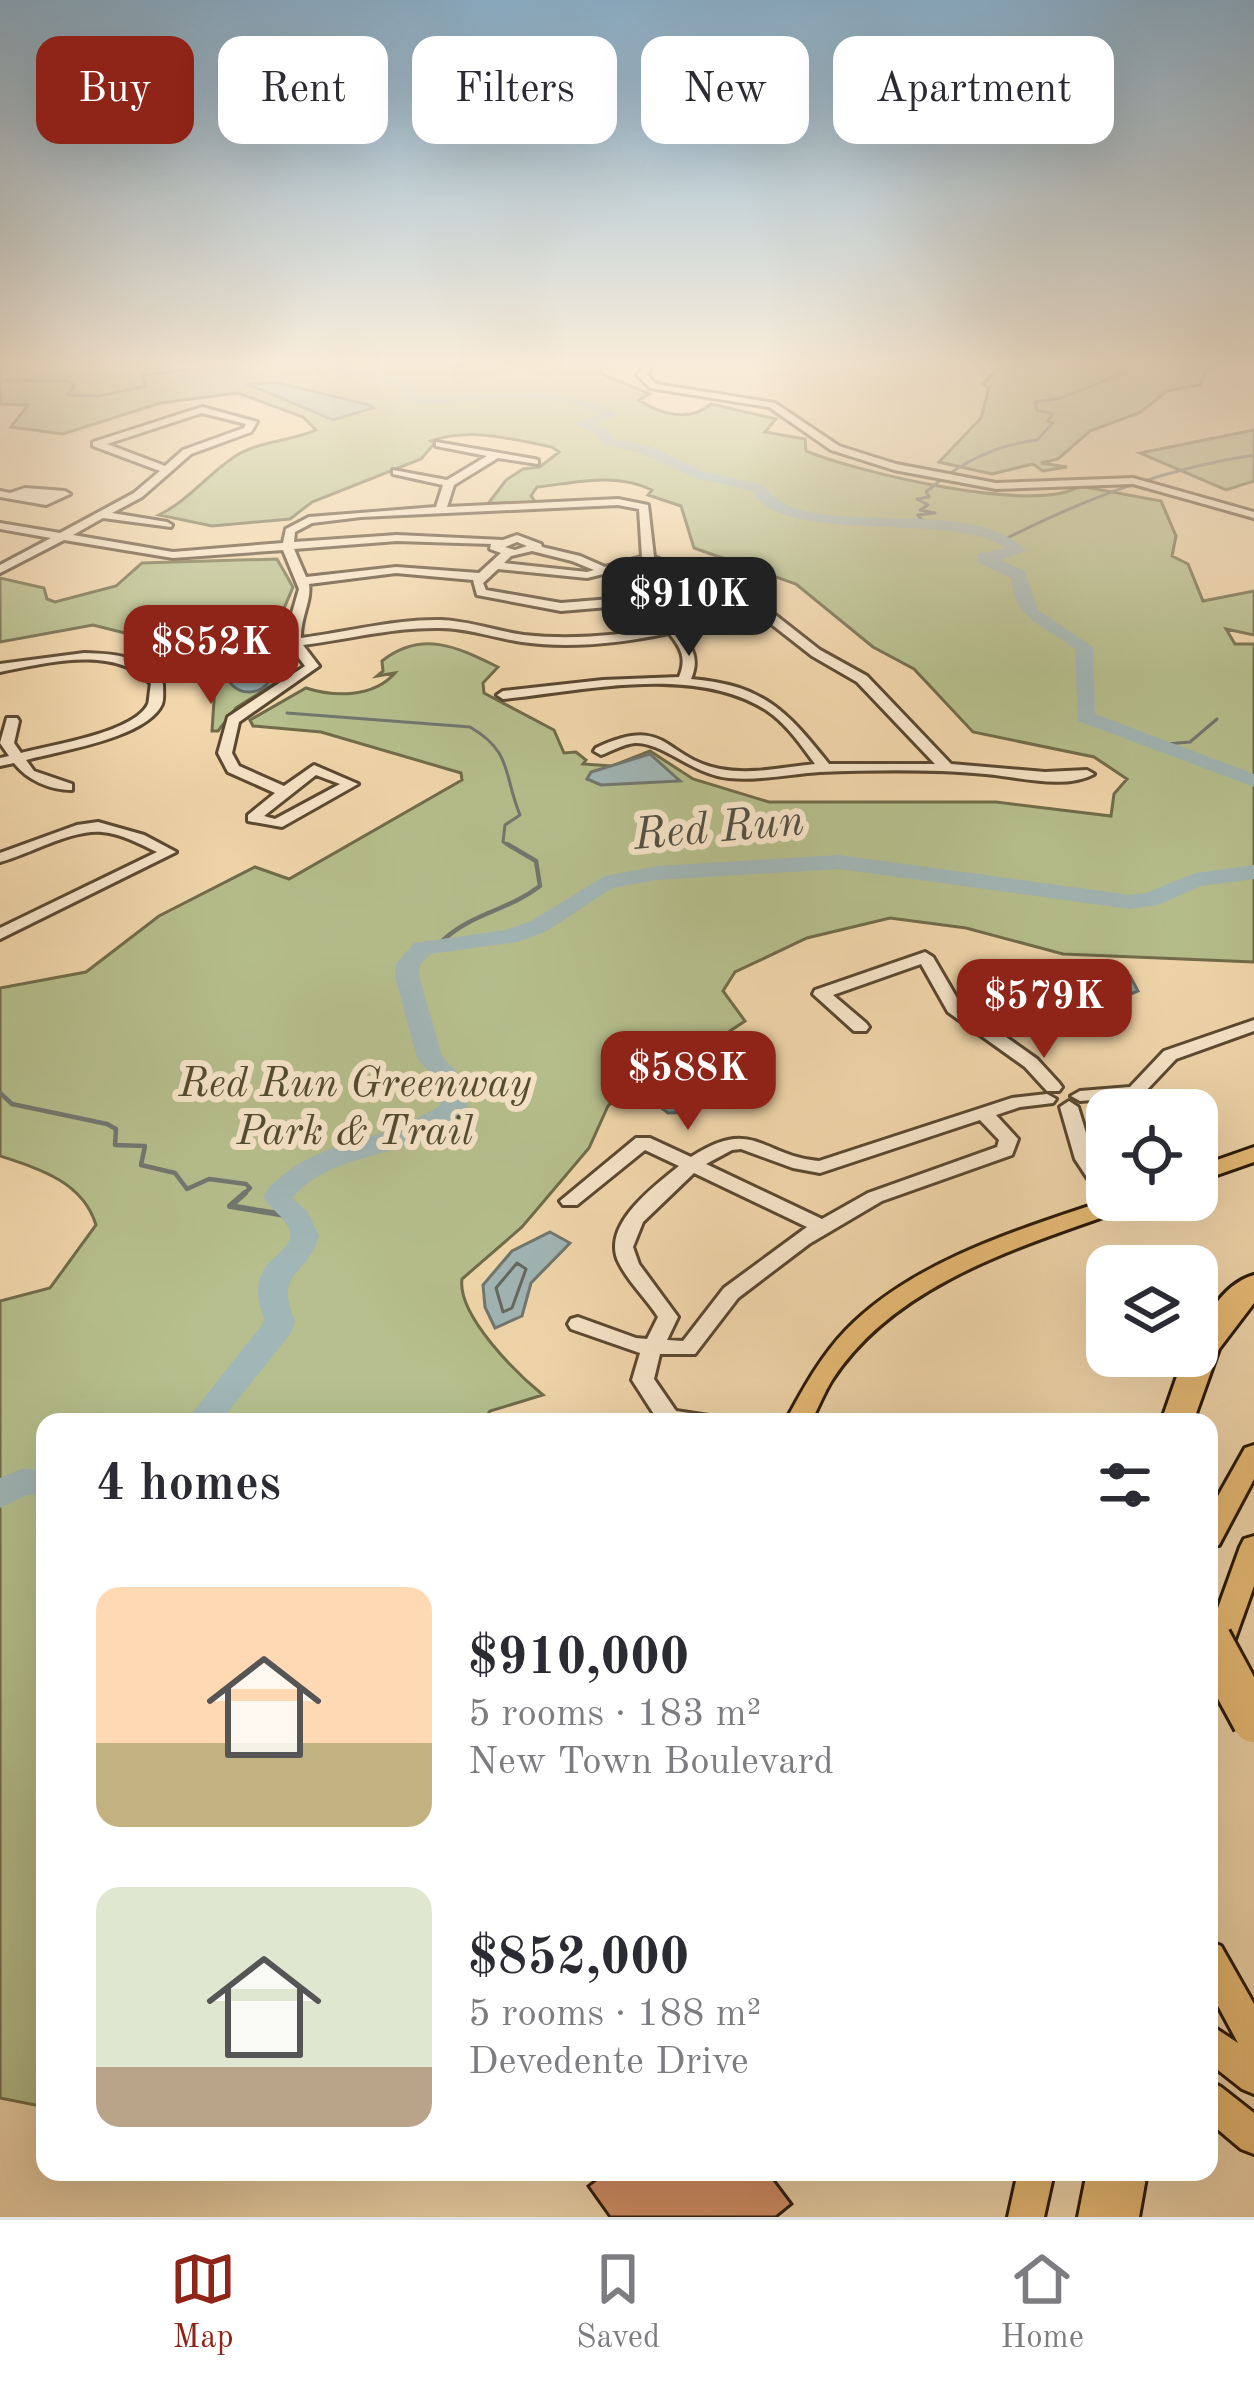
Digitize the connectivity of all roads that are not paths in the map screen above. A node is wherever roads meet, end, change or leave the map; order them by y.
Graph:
1 (161, 467) edge
2 (475, 467) edge
3 (909, 467) edge
4 (913, 467) edge
5 (165, 469) joint
6 (397, 472) dead end
7 (928, 472) junction
8 (449, 483) junction
9 (530, 507) junction
10 (441, 510) junction
11 (1254, 512) edge
12 (99, 517) junction
13 (167, 525) dead end
14 (0, 529) edge
15 (533, 535) junction
16 (59, 538) junction
17 (496, 544) junction
18 (289, 552) junction
19 (507, 554) junction
20 (648, 559) junction
21 (496, 566) junction
22 (0, 570) edge
23 (608, 570) junction
24 (481, 577) junction
25 (303, 581) junction
26 (648, 600) junction
27 (754, 602) junction
28 (673, 630) junction
29 (297, 642) junction
30 (0, 668) edge
31 (682, 682) junction
32 (502, 695) dead end
33 (12, 721) dead end
34 (601, 751) dead end
35 (18, 758) junction
36 (0, 762) edge
37 (825, 768) junction
38 (948, 769) junction
39 (1087, 774) dead end
40 (67, 788) dead end
41 (285, 792) junction
42 (0, 858) edge
43 (0, 934) edge
44 (1254, 1025) edge
45 (860, 1027) dead end
46 (1050, 1093) junction
47 (1074, 1102) junction
48 (983, 1114) junction
49 (1081, 1138) junction
50 (1086, 1143) edge
51 (1254, 1154) edge
52 (1086, 1160) edge
53 (693, 1166) junction
54 (1218, 1167) edge
55 (569, 1201) dead end
56 (1086, 1211) edge
57 (823, 1228) junction
58 (1254, 1286) edge
59 (578, 1324) dead end
60 (652, 1349) junction
61 (665, 1413) edge
62 (803, 1413) edge
63 (1180, 1413) edge
64 (1254, 1455) edge
65 (1218, 1521) edge
66 (1254, 1547) edge
67 (1218, 1650) edge
68 (1218, 1655) edge
69 (1254, 1721) edge
70 (1218, 1973) edge
71 (1254, 2037) edge
72 (1218, 2048) edge
73 (1254, 2077) edge
74 (1218, 2106) edge
75 (1218, 2116) edge
76 (1254, 2136) edge
77 (1034, 2181) edge
78 (1103, 2181) edge
79 (1127, 2181) edge
80 (1026, 2217) edge
81 (1096, 2217) edge
82 (1120, 2217) edge

1 - 5 street
2 - 8 street
3 - 7 street
4 - 7 street
5 - 12 street
6 - 8 street
7 - 11 street
8 - 10 street
9 - 10 street
9 - 15 street
9 - 20 street
10 - 18 street
12 - 13 street
12 - 16 street
14 - 16 street
15 - 17 street
15 - 19 street
15 - 23 street
16 - 18 street
16 - 22 street
17 - 18 street
17 - 19 street
18 - 25 street
19 - 21 street
20 - 23 street
20 - 27 street
21 - 23 street
21 - 24 street
23 - 26 street
24 - 25 street
24 - 26 street
25 - 29 street
26 - 28 street
27 - 28 street
27 - 38 street
28 - 29 street
28 - 31 street
29 - 41 street
30 - 35 street
31 - 32 street
31 - 37 street
33 - 35 street
34 - 37 street
35 - 36 street
35 - 40 street
37 - 38 street
38 - 39 street
41 - 41 street
42 - 43 street
44 - 47 street
45 - 46 street
46 - 47 street
46 - 48 street
47 - 49 street
48 - 53 street
48 - 57 street
49 - 50 street
49 - 52 street
51 - 54 main road
53 - 55 street
53 - 57 street
53 - 60 street
56 - 62 main road
57 - 60 street
58 - 63 highway
59 - 60 street
60 - 61 street
64 - 65 main road
66 - 67 main road
68 - 69 highway, bridge
70 - 71 main road
72 - 73 main road
74 - 76 main road
75 - 76 main road
77 - 80 main road
78 - 81 main road
79 - 82 main road

